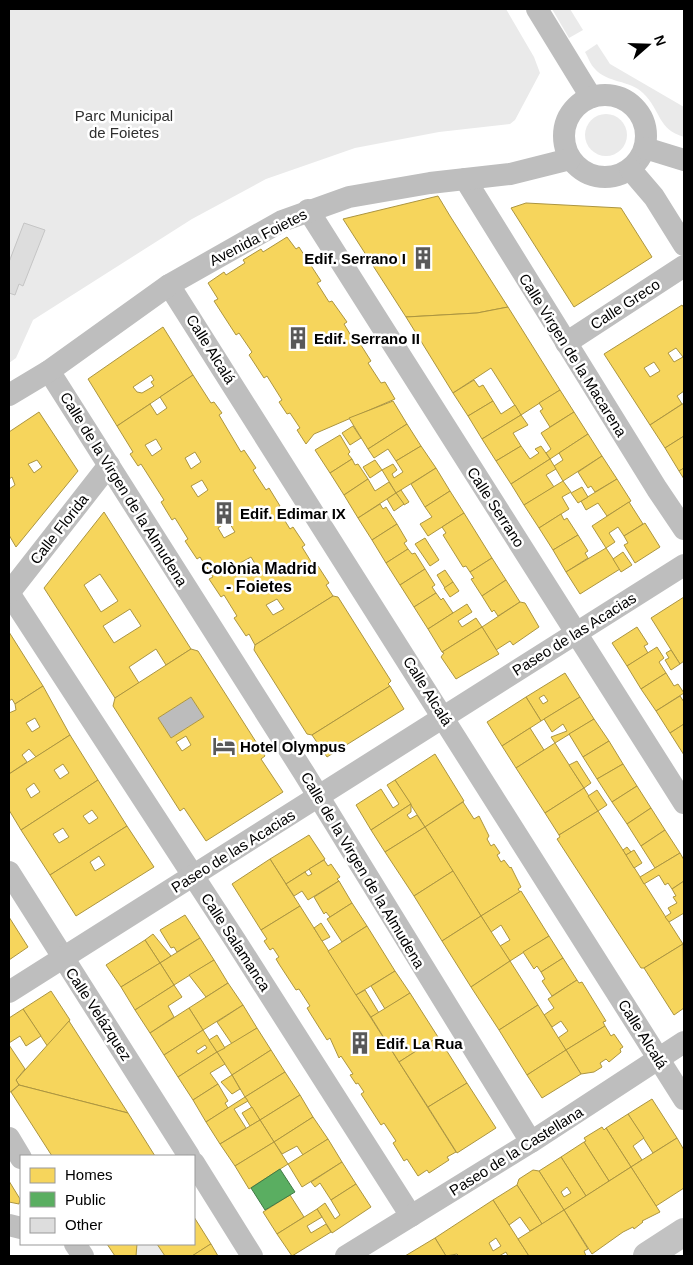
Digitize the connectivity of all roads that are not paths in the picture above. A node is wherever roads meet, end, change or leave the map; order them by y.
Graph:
1 (537, 9) edge
2 (591, 98) junction
3 (645, 148) junction
4 (570, 159) junction
5 (684, 160) edge
6 (630, 169) junction
7 (465, 179) junction
8 (308, 210) junction
9 (684, 245) edge
10 (684, 266) edge
11 (169, 285) junction
12 (566, 343) junction
13 (49, 371) junction
14 (9, 395) edge
15 (109, 465) junction
16 (684, 529) edge
17 (684, 565) edge
18 (9, 593) edge
19 (576, 632) junction
20 (444, 717) junction
21 (318, 798) junction
22 (684, 802) edge
23 (9, 872) edge
24 (193, 877) junction
25 (64, 959) junction
26 (9, 992) edge
27 (684, 1042) edge
28 (658, 1058) junction
29 (684, 1099) edge
30 (9, 1138) edge
31 (532, 1142) junction
32 (188, 1155) edge
33 (20, 1156) edge
34 (195, 1165) edge
35 (411, 1216) junction
36 (684, 1232) edge
37 (77, 1245) edge
38 (83, 1256) edge
39 (252, 1256) edge
40 (346, 1256) edge
41 (647, 1256) edge

1 - 2 street
2 - 3 street
2 - 4 street
3 - 5 street
3 - 6 street
4 - 6 street
4 - 7 street, Avenida Foietes
6 - 9 street
7 - 8 street, Avenida Foietes
7 - 12 street, Calle Virgen de la Macarena
8 - 11 street, Avenida Foietes
8 - 19 street, Calle Serrano
10 - 12 street, Calle Greco
11 - 13 street, Avenida Foietes
11 - 20 street, Calle Alcalá
12 - 16 street, Calle Virgen de la Macarena
13 - 14 street, Avenida Foietes
13 - 15 street, Calle de la Virgen de la Almudena
15 - 18 street, Calle Florida
15 - 21 street, Calle de la Virgen de la Almudena
17 - 19 street, Paseo de las Acacias
18 - 24 street, Calle Salamanca
19 - 20 street, Paseo de las Acacias
19 - 22 street, Calle Serrano
20 - 21 street, Paseo de las Acacias
20 - 28 street, Calle Alcalá
21 - 24 street, Paseo de las Acacias
21 - 31 street, Calle de la Virgen de la Almudena
23 - 25 street, Calle Velázquez
24 - 25 street, Paseo de las Acacias
24 - 35 street, Calle Salamanca
25 - 26 street, Paseo de las Acacias
25 - 32 street, Calle Velázquez
27 - 28 street, Paseo de la Castellana
28 - 29 street, Calle Alcalá
28 - 31 street, Paseo de la Castellana
30 - 33 street
31 - 35 street, Paseo de la Castellana
34 - 39 street
35 - 40 street, Paseo de la Castellana
36 - 41 main road
37 - 38 street

